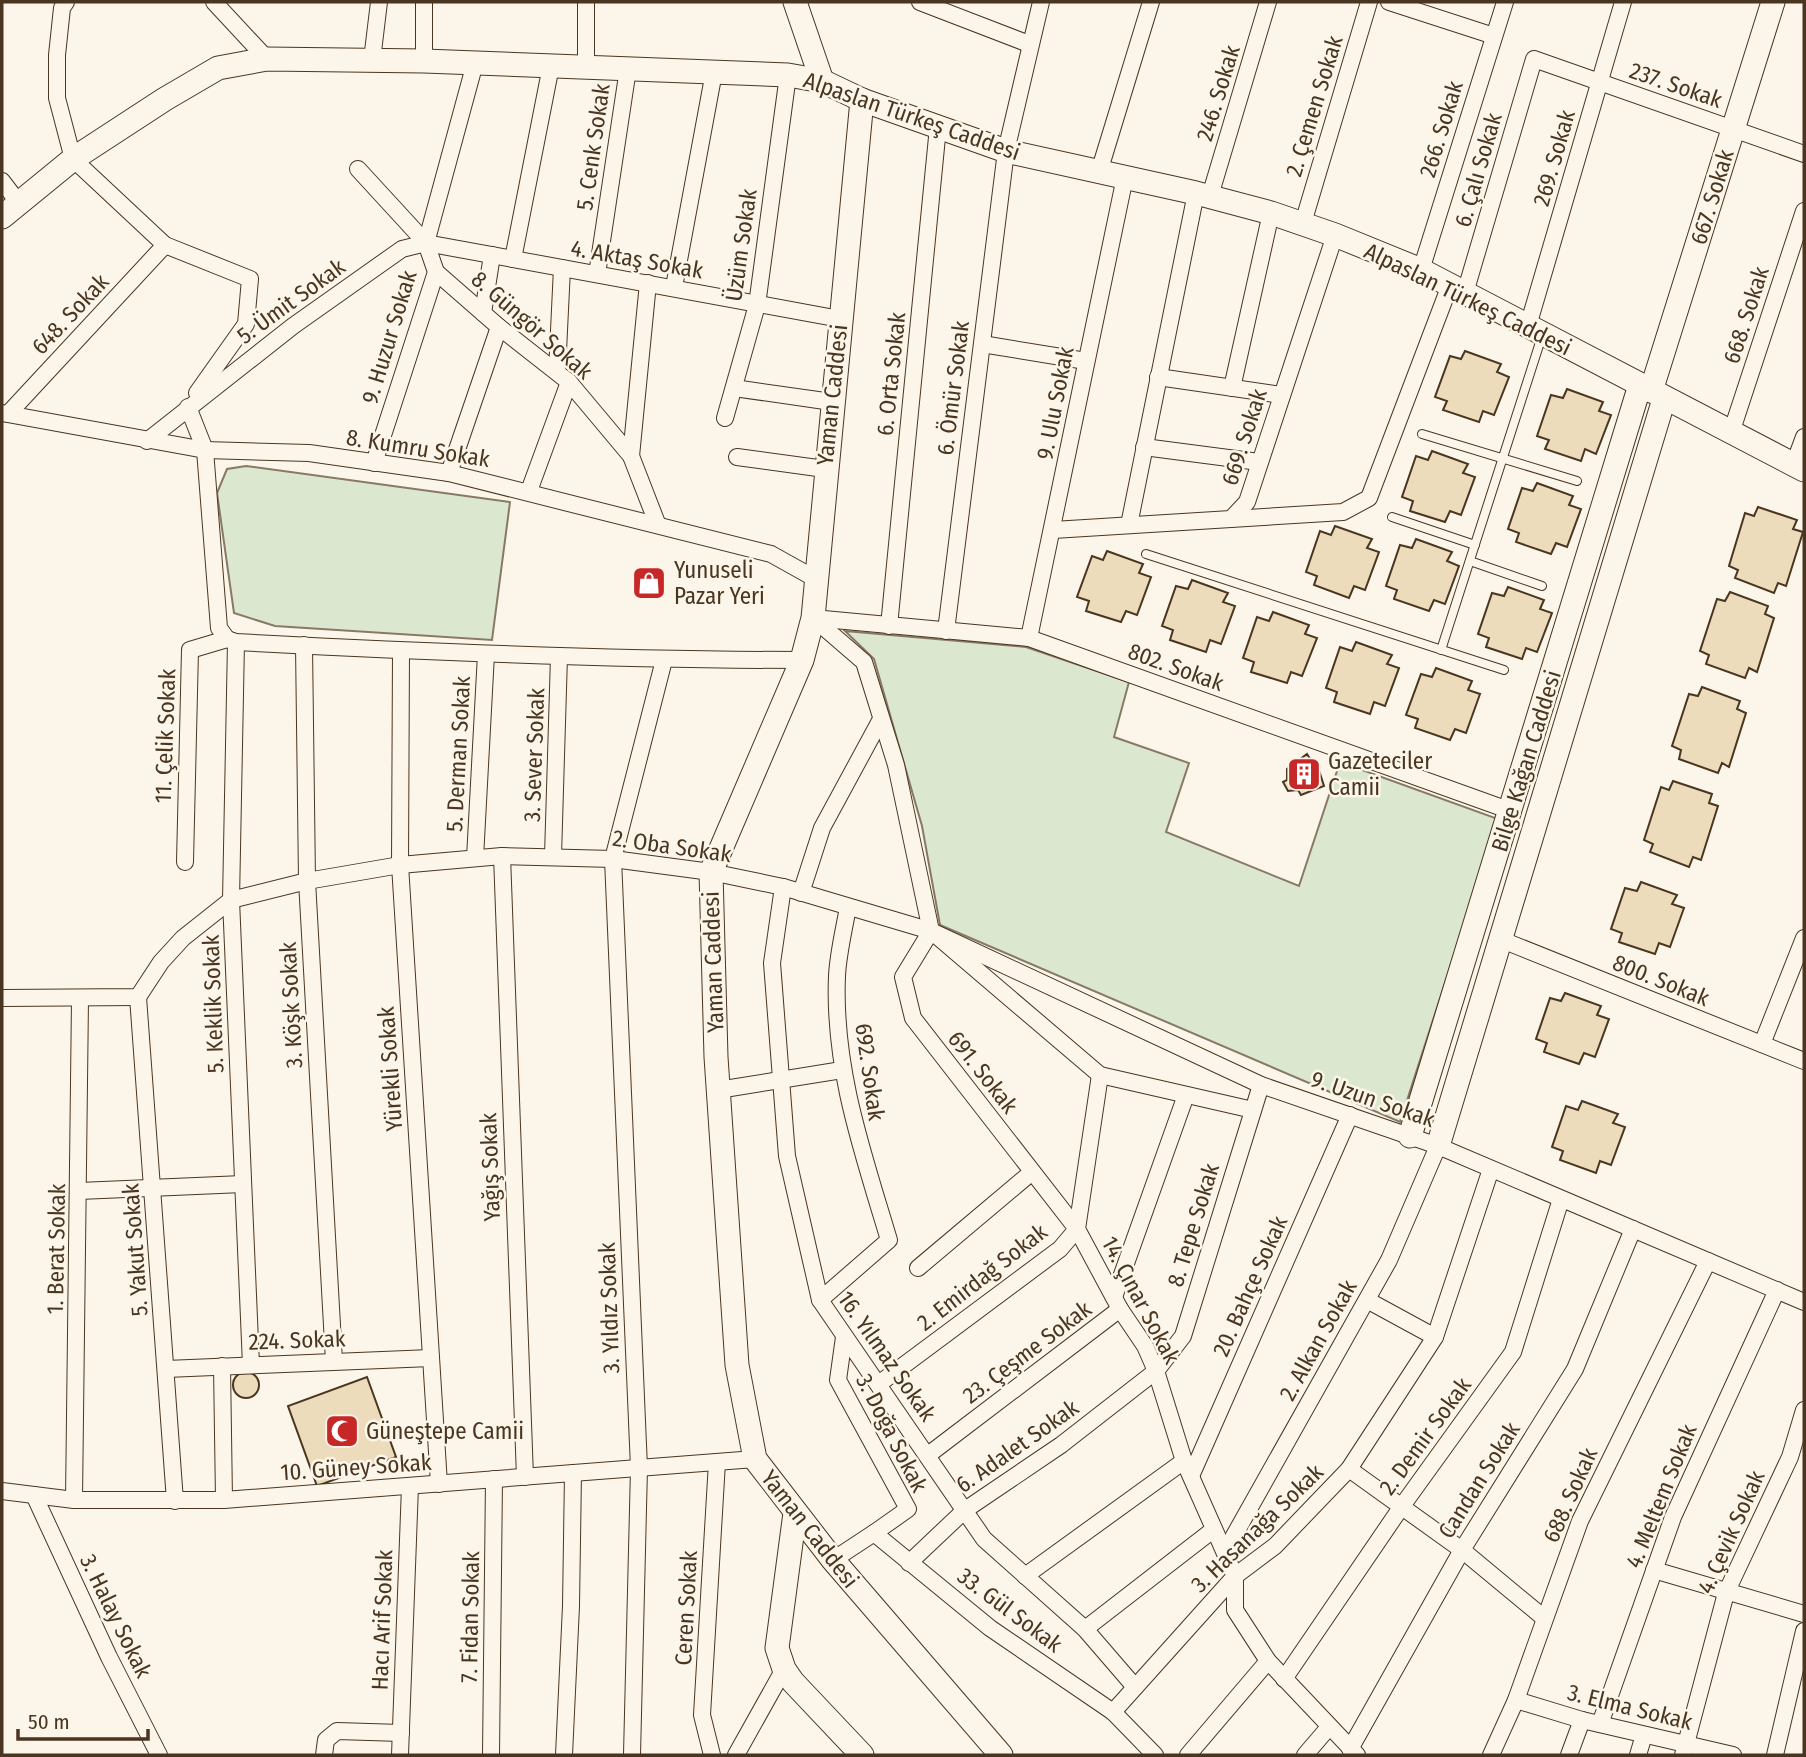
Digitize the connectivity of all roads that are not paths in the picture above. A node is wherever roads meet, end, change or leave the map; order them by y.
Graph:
1 (66, 2) edge
2 (214, 2) edge
3 (379, 2) edge
4 (424, 2) edge
5 (586, 2) edge
6 (795, 2) edge
7 (920, 2) edge
8 (1041, 2) edge
9 (1151, 2) edge
10 (1268, 2) edge
11 (1369, 2) edge
12 (1389, 2) edge
13 (1505, 2) edge
14 (1623, 2) edge
15 (1773, 2) edge
16 (1494, 36) junction
17 (1029, 44) junction
18 (267, 59) junction
19 (1534, 59) joint
20 (372, 60) junction
21 (424, 61) junction
22 (475, 63) junction
23 (551, 66) junction
24 (586, 67) junction
25 (628, 69) junction
26 (714, 72) junction
27 (788, 75) junction
28 (822, 81) junction
29 (1600, 82) junction
30 (862, 100) junction
31 (938, 127) junction
32 (1733, 129) junction
33 (1006, 151) junction
34 (1804, 154) edge
35 (73, 159) junction
36 (358, 169) dead end
37 (1099, 172) junction
38 (1125, 177) junction
39 (2, 181) edge
40 (1203, 194) junction
41 (10, 210) edge
42 (1804, 211) edge
43 (1270, 213) junction
44 (1303, 223) junction
45 (1335, 235) junction
46 (426, 243) junction
47 (165, 244) junction
48 (492, 256) junction
49 (513, 260) junction
50 (562, 268) junction
51 (1421, 271) junction
52 (436, 272) junction
53 (597, 274) junction
54 (648, 283) junction
55 (674, 288) junction
56 (1457, 289) junction
57 (757, 305) junction
58 (483, 313) junction
59 (840, 319) junction
60 (499, 327) junction
61 (1535, 330) junction
62 (982, 344) junction
63 (1086, 361) junction
64 (1158, 377) junction
65 (563, 378) junction
66 (734, 388) junction
67 (1232, 388) junction
68 (1652, 392) junction
69 (1281, 395) junction
70 (832, 402) junction
71 (188, 407) junction
72 (5, 413) edge
73 (725, 418) dead end
74 (1731, 433) junction
75 (1422, 434) dead end
76 (1804, 437) edge
77 (146, 441) junction
78 (1144, 447) junction
79 (205, 450) junction
80 (631, 456) junction
81 (737, 457) dead end
82 (1503, 458) junction
83 (1259, 462) junction
84 (374, 463) junction
85 (1799, 467) edge
86 (825, 469) junction
87 (449, 473) junction
88 (1577, 481) dead end
89 (529, 491) junction
90 (1392, 517) dead end
91 (1231, 519) junction
92 (657, 523) junction
93 (1129, 524) junction
94 (1053, 530) junction
95 (1475, 545) junction
96 (1146, 554) dead end
97 (1470, 561) junction
98 (814, 578) junction
99 (1542, 586) dead end
100 (813, 618) junction
101 (889, 626) junction
102 (946, 631) junction
103 (1029, 638) junction
104 (232, 640) junction
105 (304, 645) junction
106 (1441, 650) junction
107 (401, 651) junction
108 (486, 654) junction
109 (559, 656) junction
110 (664, 660) junction
111 (802, 660) junction
112 (1504, 670) dead end
113 (881, 719) junction
114 (1511, 811) junction
115 (502, 856) junction
116 (553, 856) junction
117 (475, 858) junction
118 (613, 859) junction
119 (185, 862) dead end
120 (400, 865) junction
121 (711, 872) junction
122 (307, 881) junction
123 (783, 887) junction
124 (801, 893) junction
125 (231, 900) junction
126 (848, 907) junction
127 (930, 931) junction
128 (1804, 938) edge
129 (1502, 940) junction
130 (138, 997) junction
131 (2, 998) edge
132 (80, 999) junction
133 (1762, 1044) junction
134 (1804, 1061) edge
135 (842, 1070) junction
136 (1100, 1075) junction
137 (781, 1079) junction
138 (1261, 1085) junction
139 (718, 1090) junction
140 (1186, 1095) junction
141 (1253, 1110) junction
142 (1350, 1115) junction
143 (1410, 1136) junction
144 (1438, 1146) junction
145 (1491, 1169) junction
146 (1032, 1172) junction
147 (243, 1184) junction
148 (153, 1188) junction
149 (79, 1191) junction
150 (1561, 1199) junction
151 (1077, 1229) junction
152 (1633, 1229) junction
153 (1708, 1261) junction
154 (918, 1268) dead end
155 (1777, 1290) junction
156 (820, 1300) junction
157 (1367, 1300) junction
158 (1804, 1302) edge
159 (1117, 1303) junction
160 (844, 1337) junction
161 (1435, 1337) junction
162 (431, 1359) junction
163 (334, 1361) junction
164 (251, 1365) junction
165 (222, 1366) junction
166 (166, 1369) junction
167 (1156, 1371) junction
168 (880, 1383) junction
169 (1804, 1410) edge
170 (928, 1455) junction
171 (755, 1459) junction
172 (717, 1462) junction
173 (639, 1468) junction
174 (1188, 1469) junction
175 (1349, 1469) junction
176 (573, 1473) junction
177 (525, 1477) junction
178 (494, 1479) junction
179 (439, 1484) junction
180 (410, 1486) junction
181 (2, 1491) edge
182 (34, 1495) junction
183 (75, 1500) junction
184 (224, 1500) junction
185 (175, 1501) junction
186 (1402, 1506) junction
187 (964, 1510) junction
188 (795, 1513) junction
189 (1213, 1530) junction
190 (873, 1533) junction
191 (1226, 1550) junction
192 (1462, 1550) junction
193 (833, 1560) junction
194 (909, 1563) junction
195 (1654, 1570) junction
196 (1025, 1576) junction
197 (1235, 1576) junction
198 (1726, 1593) junction
199 (1804, 1614) edge
200 (1544, 1618) junction
201 (1085, 1629) junction
202 (1804, 1631) edge
203 (1268, 1661) junction
204 (784, 1669) junction
205 (1284, 1679) junction
206 (1135, 1687) junction
207 (1516, 1700) junction
208 (1113, 1712) junction
209 (1582, 1720) junction
210 (1600, 1724) junction
211 (1329, 1727) junction
212 (401, 1732) junction
213 (1644, 1735) junction
214 (1684, 1750) edge
215 (1353, 1752) edge
216 (159, 1755) edge
217 (324, 1755) edge
218 (400, 1755) edge
219 (491, 1755) edge
220 (564, 1755) edge
221 (632, 1755) edge
222 (712, 1755) edge
223 (736, 1755) edge
224 (862, 1755) edge
225 (1001, 1755) edge
226 (1155, 1755) edge
227 (1188, 1755) edge
228 (1305, 1755) edge
229 (1491, 1755) edge
230 (1569, 1755) edge
231 (1638, 1755) edge
232 (1733, 1755) edge
233 (1774, 1755) edge

1 - 35 street
2 - 18 street
3 - 20 street
4 - 21 street
5 - 24 street
6 - 28 main road
7 - 17 street
8 - 17 street, 6. Ömür Sokak
9 - 37 street
10 - 40 street, 246. Sokak
11 - 44 street, 2. Çemen Sokak
12 - 16 street
13 - 16 street, 266. Sokak
14 - 29 street, 269. Sokak
15 - 32 main road, 667. Sokak
16 - 51 street, 266. Sokak
17 - 33 street, 6. Ömür Sokak
18 - 20 main road, Alpaslan Türkeş Caddesi
18 - 35 main road, Alpaslan Türkeş Caddesi
19 - 29 street, 237. Sokak
19 - 56 street, 6. Çalı Sokak
20 - 21 main road, Alpaslan Türkeş Caddesi
21 - 22 main road, Alpaslan Türkeş Caddesi
22 - 23 main road, Alpaslan Türkeş Caddesi
22 - 46 street, 9. Huzur Sokak
23 - 24 main road, Alpaslan Türkeş Caddesi
23 - 49 street
24 - 25 main road, Alpaslan Türkeş Caddesi
25 - 26 main road, Alpaslan Türkeş Caddesi
25 - 53 street, 5. Cenk Sokak
26 - 27 main road, Alpaslan Türkeş Caddesi
26 - 55 street
27 - 28 main road, Alpaslan Türkeş Caddesi
27 - 57 street, Üzüm Sokak
28 - 30 main road, Alpaslan Türkeş Caddesi
29 - 32 street, 237. Sokak
29 - 61 street, 269. Sokak
30 - 31 main road, Alpaslan Türkeş Caddesi
30 - 59 main road, Yaman Caddesi
31 - 33 main road, Alpaslan Türkeş Caddesi
31 - 101 street, 6. Orta Sokak
32 - 34 street, 237. Sokak
32 - 68 main road, 667. Sokak
33 - 37 main road, Alpaslan Türkeş Caddesi
33 - 62 street, 6. Ömür Sokak
35 - 41 main road, Alpaslan Türkeş Caddesi
35 - 47 street
36 - 46 street
37 - 38 main road, Alpaslan Türkeş Caddesi
38 - 40 main road, Alpaslan Türkeş Caddesi
38 - 63 street, 9. Ulu Sokak
39 - 41 street
40 - 43 main road, Alpaslan Türkeş Caddesi
40 - 64 street, 246. Sokak
42 - 74 street, 668. Sokak
43 - 44 main road, Alpaslan Türkeş Caddesi
43 - 67 street
44 - 45 main road, Alpaslan Türkeş Caddesi
45 - 51 main road, Alpaslan Türkeş Caddesi
45 - 69 street, 669. Sokak
46 - 48 street, 4. Aktaş Sokak
46 - 52 street, 9. Huzur Sokak
46 - 71 street, 5. Ümit Sokak
47 - 71 street
47 - 72 street, 648. Sokak
48 - 49 street, 4. Aktaş Sokak
48 - 58 street
49 - 50 street, 4. Aktaş Sokak
50 - 53 street, 4. Aktaş Sokak
50 - 65 street
51 - 56 main road, Alpaslan Türkeş Caddesi
52 - 58 street, 8. Güngör Sokak
52 - 84 street, 9. Huzur Sokak
53 - 54 street, 4. Aktaş Sokak
54 - 55 street, 4. Aktaş Sokak
54 - 80 street
55 - 57 street, 4. Aktaş Sokak
56 - 61 main road, Alpaslan Türkeş Caddesi
56 - 91 street, 6. Çalı Sokak
57 - 59 street, 4. Aktaş Sokak
57 - 66 street, Üzüm Sokak
58 - 60 street, 8. Güngör Sokak
59 - 70 main road, Yaman Caddesi
60 - 65 street, 8. Güngör Sokak
60 - 87 street
61 - 68 main road, Alpaslan Türkeş Caddesi
61 - 82 lane
62 - 63 street
62 - 102 street, 6. Ömür Sokak
63 - 94 street, 9. Ulu Sokak
64 - 67 street
64 - 78 street, 246. Sokak
65 - 80 street, 8. Güngör Sokak
65 - 89 street
66 - 70 street
66 - 73 street, Üzüm Sokak
67 - 69 street
68 - 74 main road, Alpaslan Türkeş Caddesi
68 - 114 main road, Bilge Kağan Caddesi
68 - 129 main road, Bilge Kağan Caddesi
69 - 83 street, 669. Sokak
70 - 86 main road, Yaman Caddesi
71 - 77 street
71 - 79 street, 5. Keklik Sokak
72 - 77 street, 8. Kumru Sokak
74 - 85 main road, Alpaslan Türkeş Caddesi
75 - 82 lane
76 - 85 street
77 - 79 street, 8. Kumru Sokak
78 - 83 street
78 - 93 street, 246. Sokak
79 - 84 street, 8. Kumru Sokak
79 - 104 street, 5. Keklik Sokak
80 - 92 street, 8. Güngör Sokak
81 - 86 street
82 - 88 lane
82 - 95 lane
83 - 91 street, 669. Sokak
84 - 87 street, 8. Kumru Sokak
86 - 98 main road, Yaman Caddesi
87 - 89 street, 8. Kumru Sokak
89 - 92 street, 8. Kumru Sokak
90 - 95 lane
91 - 93 street, 669. Sokak
92 - 98 street, 8. Kumru Sokak
93 - 94 street, 669. Sokak
94 - 103 street, 9. Ulu Sokak
95 - 97 lane
96 - 106 lane
97 - 99 lane
97 - 106 lane
98 - 100 main road, Yaman Caddesi
100 - 101 street, 802. Sokak
100 - 111 main road, Yaman Caddesi
100 - 113 street
101 - 102 street, 802. Sokak
102 - 103 street, 802. Sokak
103 - 114 street, 802. Sokak
104 - 105 street
104 - 119 street, 11. Çelik Sokak
104 - 125 street, 5. Keklik Sokak
105 - 107 street
105 - 122 street, 3. Köşk Sokak
106 - 112 lane
107 - 108 street
107 - 120 street, Yürekli Sokak
108 - 109 street
108 - 117 street, 5. Derman Sokak
109 - 110 street
109 - 116 street, 3. Sever Sokak
110 - 111 street
110 - 118 street, 3. Yıldız Sokak
111 - 121 main road, Yaman Caddesi
113 - 124 street
113 - 127 street
114 - 143 main road, Bilge Kağan Caddesi
115 - 116 street, 2. Oba Sokak
115 - 117 street, 2. Oba Sokak
115 - 177 street, Yağış Sokak
116 - 118 street, 2. Oba Sokak
117 - 120 street, 2. Oba Sokak
118 - 121 street, 2. Oba Sokak
118 - 173 street, 3. Yıldız Sokak
120 - 122 street, 2. Oba Sokak
120 - 162 street, Yürekli Sokak
121 - 123 street, 2. Oba Sokak
121 - 139 main road, Yaman Caddesi
122 - 125 street, 2. Oba Sokak
122 - 163 street, 3. Köşk Sokak
123 - 124 street, 2. Oba Sokak
123 - 137 street, 16. Yılmaz Sokak
124 - 126 street, 2. Oba Sokak
125 - 130 street
125 - 147 street, 5. Keklik Sokak
126 - 127 street, 2. Oba Sokak
126 - 135 street, 692. Sokak
127 - 136 street
127 - 138 street, 9. Uzun Sokak
127 - 146 street, 691. Sokak
128 - 133 street
129 - 133 street, 800. Sokak
129 - 144 main road, Bilge Kağan Caddesi
130 - 132 street
130 - 148 street, 5. Yakut Sokak
131 - 132 street
132 - 149 street, 1. Berat Sokak
133 - 134 street, 800. Sokak
135 - 137 street
135 - 156 street, 692. Sokak
136 - 140 street
136 - 151 street, 14. Çınar Sokak
137 - 139 street
137 - 156 street, 16. Yılmaz Sokak
138 - 141 street, 8. Tepe Sokak
138 - 142 street, 9. Uzun Sokak
139 - 171 main road, Yaman Caddesi
140 - 141 street
140 - 159 street
141 - 167 street, 8. Tepe Sokak
142 - 143 street, 9. Uzun Sokak
142 - 174 street, 20. Bahçe Sokak
143 - 144 street, 9. Uzun Sokak
144 - 145 street, 9. Uzun Sokak
144 - 157 street, 2. Alkan Sokak
145 - 150 street, 9. Uzun Sokak
145 - 161 street, 3. Hasanağa Sokak
146 - 151 street, 691. Sokak
146 - 154 street
147 - 148 street
147 - 164 street, 5. Keklik Sokak
148 - 149 street
148 - 166 street, 5. Yakut Sokak
149 - 183 street, 1. Berat Sokak
150 - 152 street, 9. Uzun Sokak
150 - 186 street, 2. Demir Sokak
151 - 159 street, 14. Çınar Sokak
151 - 168 street, 2. Emirdağ Sokak
152 - 153 street, 9. Uzun Sokak
152 - 192 street, Candan Sokak
153 - 155 street, 9. Uzun Sokak
153 - 200 street, 688. Sokak
155 - 158 street, 9. Uzun Sokak
155 - 195 street, 4. Meltem Sokak
156 - 160 street, 16. Yılmaz Sokak
157 - 161 street
157 - 191 street, 2. Alkan Sokak
159 - 167 street, 14. Çınar Sokak
159 - 170 street, 23. Çeşme Sokak
160 - 168 street, 16. Yılmaz Sokak
160 - 190 street, 3. Doğa Sokak
161 - 175 street, 3. Hasanağa Sokak
162 - 163 street, 224. Sokak
162 - 179 street, Yürekli Sokak
163 - 164 street, 224. Sokak
164 - 165 street, 224. Sokak
165 - 166 street, 224. Sokak
165 - 184 street
166 - 185 street, 5. Yakut Sokak
167 - 174 street, 14. Çınar Sokak
167 - 187 street, 6. Adalet Sokak
168 - 170 street, 16. Yılmaz Sokak
169 - 198 street, 4. Çevik Sokak
170 - 187 street, 16. Yılmaz Sokak
171 - 172 street, 10. Güney Sokak
171 - 188 main road, Yaman Caddesi
172 - 173 street, 10. Güney Sokak
172 - 222 street, Ceren Sokak
173 - 176 street, 10. Güney Sokak
173 - 221 street, 3. Yıldız Sokak
174 - 189 street, 14. Çınar Sokak
174 - 196 street
175 - 186 street
175 - 197 street, 3. Hasanağa Sokak
176 - 177 street, 10. Güney Sokak
176 - 220 street
177 - 178 street, 10. Güney Sokak
178 - 179 street, 10. Güney Sokak
178 - 219 street, 7. Fidan Sokak
179 - 180 street, 10. Güney Sokak
180 - 184 street, 10. Güney Sokak
180 - 212 street, Hacı Arif Sokak
181 - 182 street, 10. Güney Sokak
182 - 183 street, 10. Güney Sokak
182 - 216 street, 3. Halay Sokak
183 - 185 street, 10. Güney Sokak
184 - 185 street, 10. Güney Sokak
186 - 192 street
186 - 205 street, 2. Demir Sokak
187 - 194 street, 6. Adalet Sokak
187 - 196 street, 16. Yılmaz Sokak
188 - 193 main road, Yaman Caddesi
188 - 204 main road
189 - 191 street, 14. Çınar Sokak
189 - 201 street
190 - 193 street
190 - 194 street, 33. Gül Sokak
191 - 197 street, 14. Çınar Sokak
192 - 200 street
192 - 215 street, Candan Sokak
193 - 225 main road, Yaman Caddesi
194 - 208 street, 33. Gül Sokak
195 - 198 street
195 - 210 street, 4. Meltem Sokak
196 - 201 street, 16. Yılmaz Sokak
197 - 203 street, 14. Çınar Sokak
197 - 206 street, 3. Hasanağa Sokak
198 - 199 street
198 - 214 street, 4. Çevik Sokak
200 - 207 street, 688. Sokak
201 - 206 street, 16. Yılmaz Sokak
202 - 233 street
203 - 205 street, 14. Çınar Sokak
203 - 227 street
204 - 223 street
204 - 224 main road
205 - 211 street, 14. Çınar Sokak
206 - 208 street, 3. Hasanağa Sokak
207 - 209 street, 3. Elma Sokak
207 - 229 street, 688. Sokak
208 - 226 street, 33. Gül Sokak
209 - 210 street, 3. Elma Sokak
209 - 230 street
210 - 213 street, 3. Elma Sokak
211 - 215 street, 14. Çınar Sokak
211 - 228 street
212 - 217 street
212 - 218 street, Hacı Arif Sokak
213 - 214 street, 3. Elma Sokak
213 - 231 street
214 - 232 street, 3. Elma Sokak

